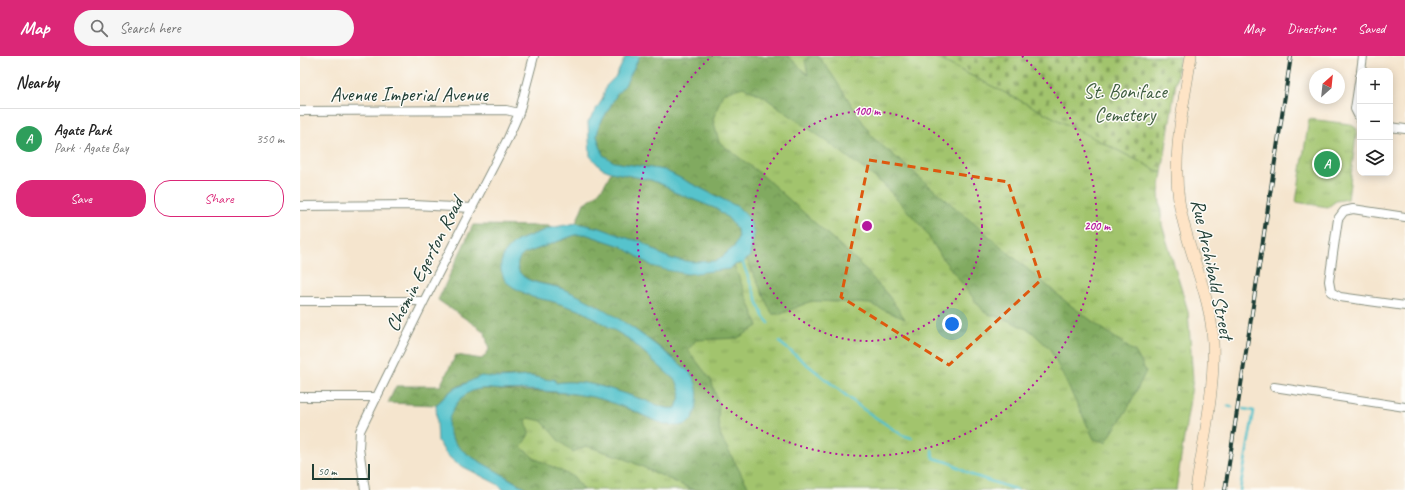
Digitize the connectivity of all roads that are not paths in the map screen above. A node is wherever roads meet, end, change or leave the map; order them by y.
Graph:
1 (534, 56) edge
2 (1191, 56) edge
3 (1363, 56) edge
4 (1361, 68) edge
5 (1357, 96) edge
6 (300, 112) edge
7 (519, 113) junction
8 (1357, 113) edge
9 (1393, 127) edge
10 (1405, 129) edge
11 (300, 206) edge
12 (472, 208) junction
13 (1405, 217) edge
14 (300, 301) edge
15 (424, 301) junction
16 (1405, 306) edge
17 (1274, 387) dead end
18 (300, 397) edge
19 (375, 397) junction
20 (1405, 407) edge
21 (365, 490) edge
22 (1196, 490) edge

1 - 7 street, Chemin Egerton Road
2 - 22 main road, Rue Archibald Street
3 - 4 street
5 - 8 street
6 - 7 street, Avenue Imperial Avenue
7 - 12 street, Chemin Egerton Road
9 - 10 street
11 - 12 street
12 - 15 street, Chemin Egerton Road
13 - 16 street
14 - 15 street
15 - 19 street, Chemin Egerton Road
17 - 20 street
18 - 19 street
19 - 21 street, Chemin Egerton Road

